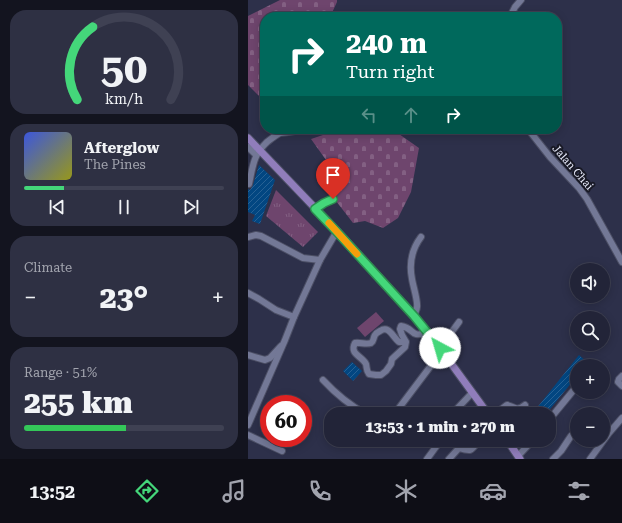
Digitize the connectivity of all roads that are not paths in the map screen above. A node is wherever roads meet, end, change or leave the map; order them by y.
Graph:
1 (521, 0) edge
2 (513, 12) edge
3 (279, 134) edge
4 (532, 134) edge
5 (248, 138) edge
6 (248, 147) edge
7 (258, 153) junction
8 (249, 184) edge
9 (333, 199) dead end
10 (315, 209) junction
11 (337, 232) junction
12 (248, 237) edge
13 (421, 237) dead end
14 (320, 260) junction
15 (622, 262) edge
16 (248, 293) edge
17 (414, 316) junction
18 (294, 317) junction
19 (459, 322) dead end
20 (427, 333) junction
21 (286, 340) junction
22 (406, 342) junction
23 (441, 350) junction
24 (248, 355) edge
25 (622, 376) edge
26 (323, 380) dead end
27 (622, 386) edge
28 (472, 393) junction
29 (570, 394) edge
30 (525, 405) dead end
31 (356, 407) edge
32 (400, 407) edge
33 (459, 407) edge
34 (483, 407) edge
35 (503, 407) edge
36 (514, 407) edge
37 (522, 407) edge
38 (556, 412) edge
39 (622, 418) edge
40 (248, 425) edge
41 (248, 435) edge
42 (570, 439) edge
43 (436, 447) edge
44 (474, 447) edge
45 (512, 447) edge
46 (526, 447) edge
47 (282, 451) dead end
48 (519, 457) edge
49 (427, 459) edge
50 (449, 459) edge
51 (553, 459) edge
52 (590, 459) edge

1 - 2 street
3 - 7 street
4 - 15 street, Jalan Chai
5 - 7 main road
6 - 7 street
7 - 8 street
7 - 10 main road
9 - 10 street
10 - 11 main road
11 - 14 street
11 - 17 main road
12 - 14 street
13 - 17 street
14 - 18 street
16 - 18 street
17 - 20 main road
18 - 21 street
19 - 23 street
20 - 22 street
20 - 23 main road
21 - 24 street
21 - 40 street
22 - 22 street
23 - 28 main road
23 - 32 street
25 - 27 street
26 - 31 street
28 - 33 street
28 - 34 main road
29 - 38 street
30 - 37 street
35 - 36 street
39 - 52 street
41 - 47 street
42 - 51 street
43 - 49 street
44 - 50 street
45 - 48 main road
46 - 48 street

